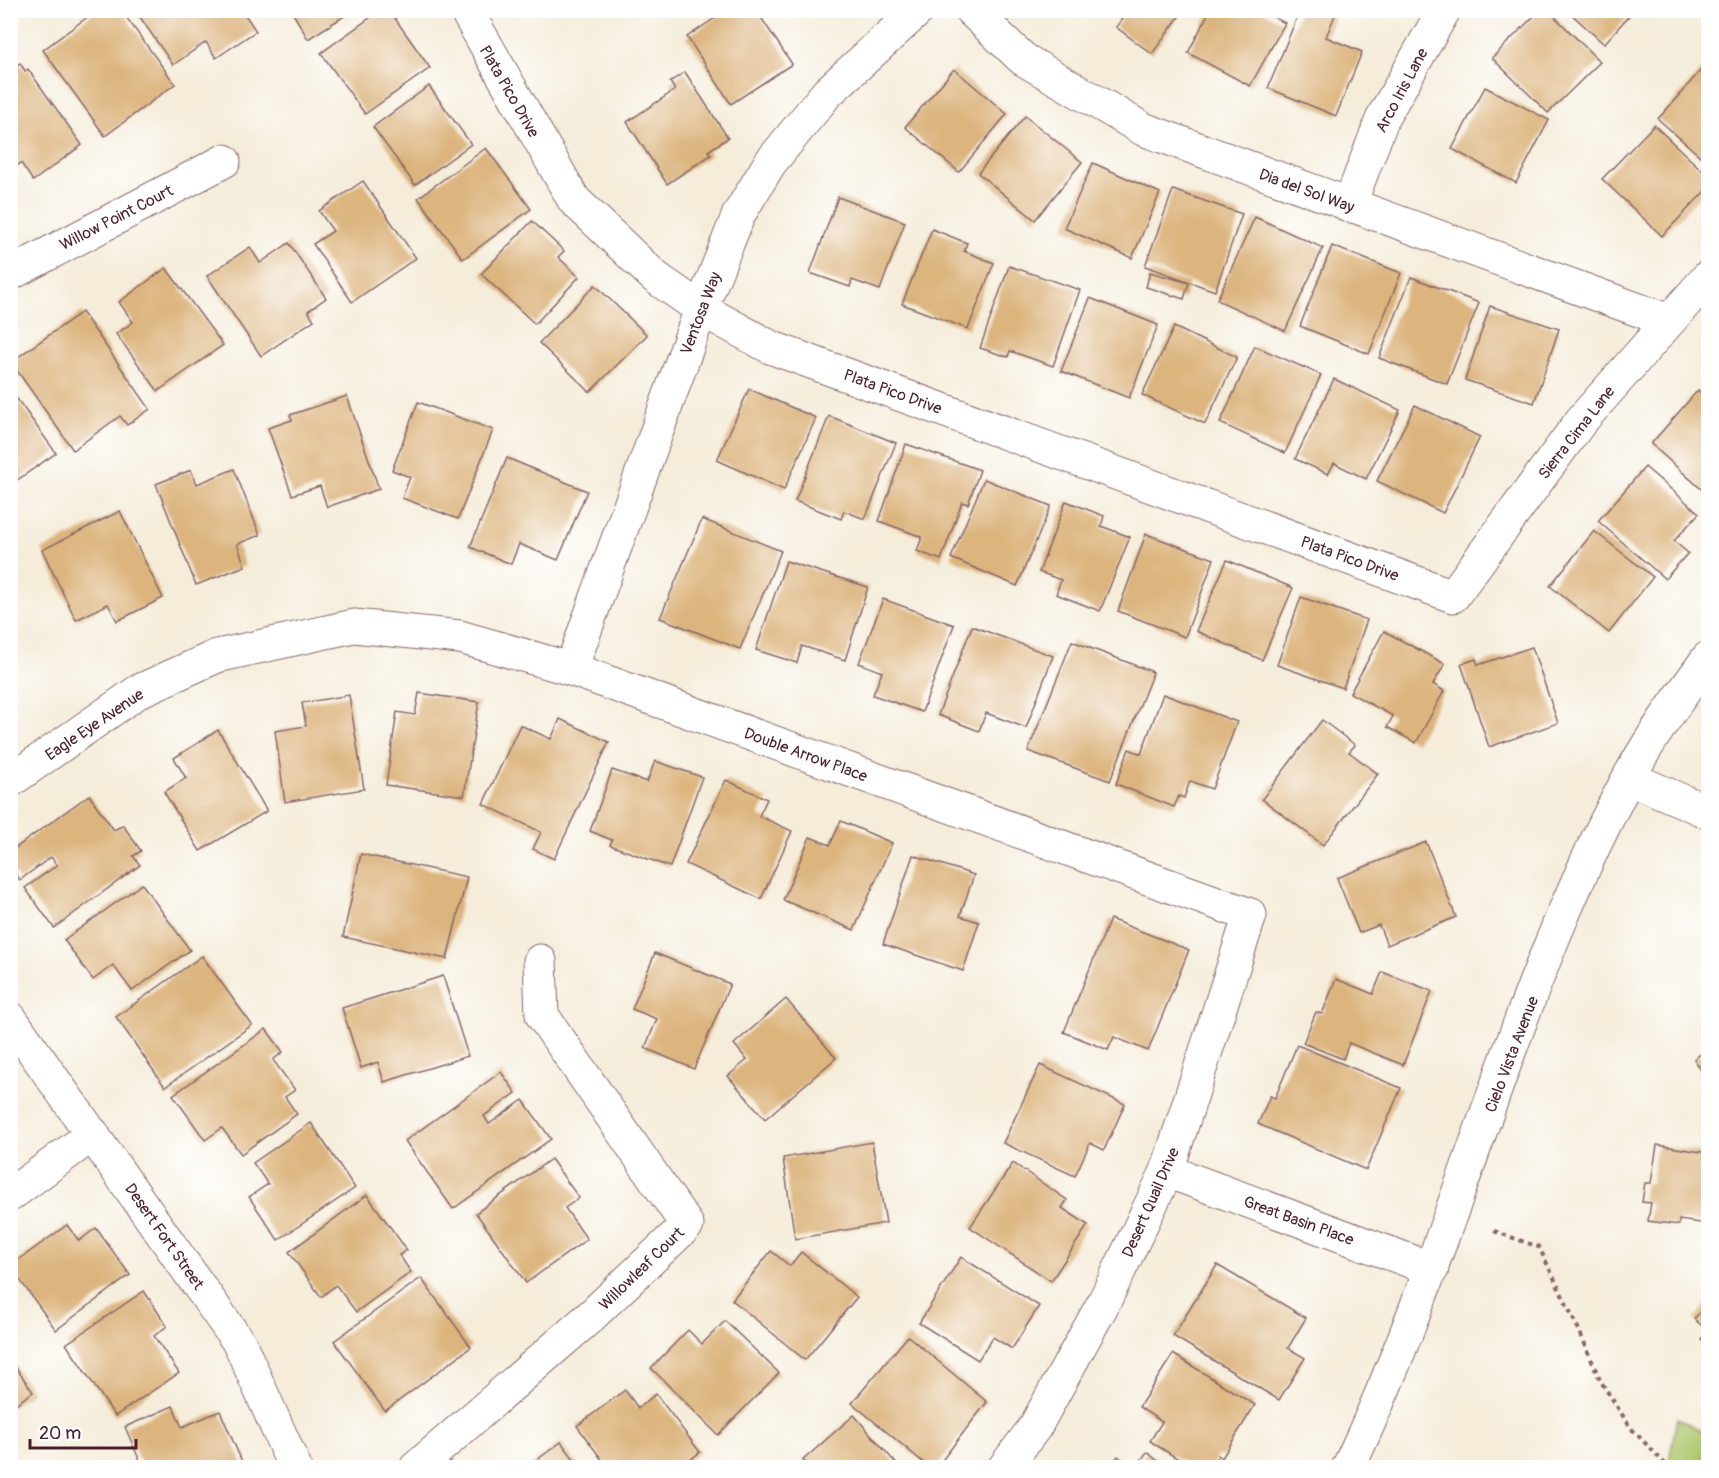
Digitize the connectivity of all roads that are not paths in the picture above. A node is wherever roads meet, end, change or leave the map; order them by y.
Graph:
1 (466, 10) edge
2 (918, 10) edge
3 (971, 10) edge
4 (1444, 10) edge
5 (224, 161) dead end
6 (1349, 206) junction
7 (10, 274) edge
8 (1708, 278) edge
9 (701, 309) junction
10 (1670, 321) junction
11 (1454, 596) joint
12 (354, 626) joint
13 (1708, 658) edge
14 (571, 669) junction
15 (1629, 778) junction
16 (10, 781) edge
17 (1708, 812) edge
18 (1250, 915) joint
19 (540, 961) dead end
20 (10, 1018) edge
21 (93, 1134) junction
22 (1167, 1171) junction
23 (10, 1195) edge
24 (1431, 1269) junction
25 (295, 1467) edge
26 (416, 1467) edge
27 (1004, 1467) edge
28 (1348, 1467) edge

1 - 9 street, Plata Pico Drive
2 - 9 street, Ventosa Way
3 - 6 street, Dia del Sol Way
4 - 6 street, Arco Iris Lane
5 - 7 street, Willow Point Court
6 - 10 street, Dia del Sol Way
8 - 10 street, Sierra Cima Lane
9 - 11 street, Plata Pico Drive
9 - 14 street, Ventosa Way
10 - 11 street, Sierra Cima Lane
12 - 14 street, Double Arrow Place
12 - 16 street, Eagle Eye Avenue
13 - 15 street, Cielo Vista Avenue
14 - 18 street, Double Arrow Place
15 - 17 street
15 - 24 street, Cielo Vista Avenue
18 - 22 street, Desert Quail Drive
19 - 26 street, Willowleaf Court
20 - 21 street, Desert Fort Street
21 - 23 street
21 - 25 street, Desert Fort Street
22 - 24 street, Great Basin Place
22 - 27 street, Desert Quail Drive
24 - 28 street, Cielo Vista Avenue

